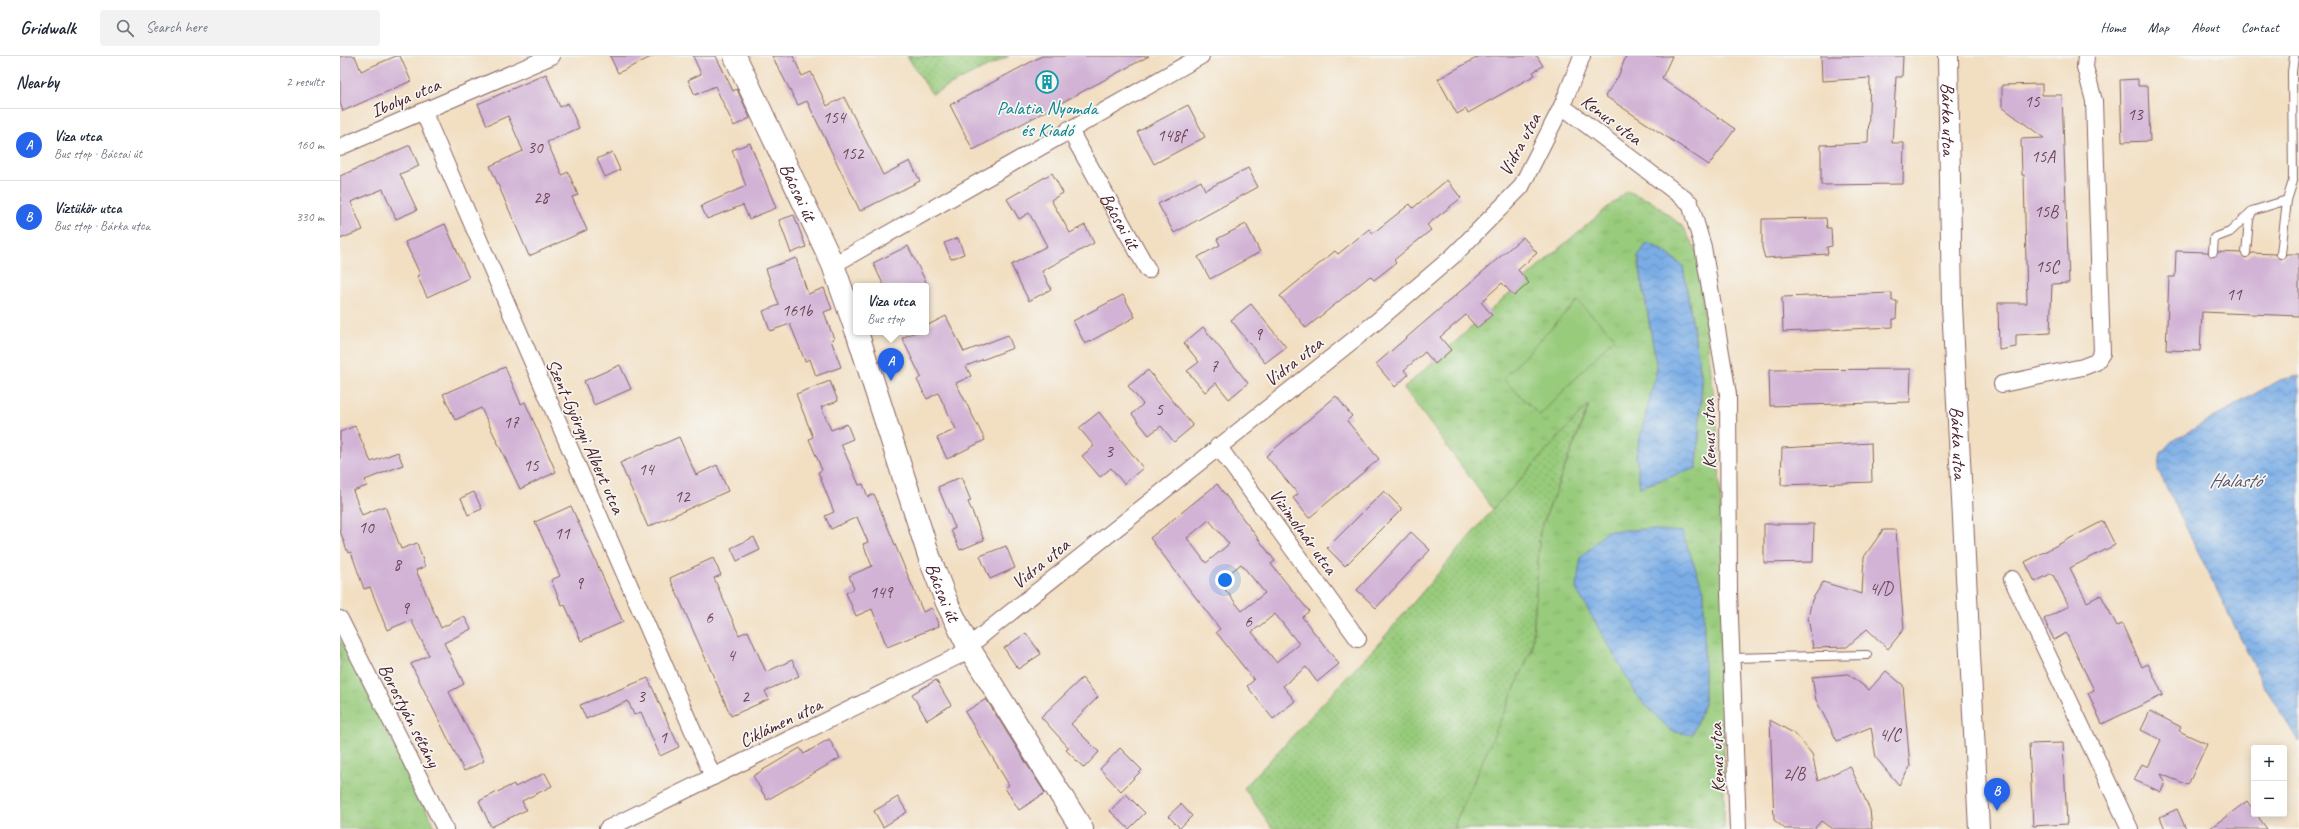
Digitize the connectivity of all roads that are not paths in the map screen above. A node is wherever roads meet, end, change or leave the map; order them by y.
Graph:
1 (552, 56) edge
2 (735, 56) edge
3 (1201, 56) edge
4 (1582, 56) edge
5 (1948, 56) edge
6 (2086, 56) edge
7 (2294, 56) edge
8 (1562, 106) junction
9 (423, 111) junction
10 (1069, 129) junction
11 (340, 147) edge
12 (2287, 200) junction
13 (2252, 211) junction
14 (2213, 252) dead end
15 (2246, 253) dead end
16 (2281, 254) dead end
17 (834, 265) junction
18 (1148, 270) dead end
19 (853, 322) edge
20 (857, 335) edge
21 (2002, 384) dead end
22 (1218, 446) junction
23 (2012, 579) dead end
24 (340, 619) edge
25 (1358, 639) dead end
26 (969, 648) junction
27 (1867, 655) dead end
28 (1732, 658) junction
29 (713, 777) junction
30 (445, 829) edge
31 (607, 829) edge
32 (1082, 829) edge
33 (1738, 829) edge
34 (1979, 829) edge
35 (2130, 829) edge

1 - 9 street, Ibolya utca
2 - 17 main road, Bácsai út
3 - 10 street
4 - 8 street, Vidra utca
5 - 34 street, Bárka utca
6 - 21 street
7 - 12 lane
8 - 22 street, Vidra utca
8 - 28 street, Kenus utca
9 - 11 street, Ibolya utca
9 - 29 street, Szent-Györgyi Albert utca
10 - 17 street
10 - 18 street, Bácsai út
12 - 13 lane
12 - 16 lane
13 - 14 lane
13 - 15 lane
17 - 19 main road, Bácsai út
20 - 26 main road, Bácsai út
22 - 25 street, Vizimolnár utca
22 - 26 street, Vidra utca
23 - 35 street
24 - 30 street, Borostyán sétány
26 - 29 street, Ciklámen utca
26 - 32 main road, Bácsai út
27 - 28 lane
28 - 33 street, Kenus utca
29 - 31 street, Ciklámen utca

